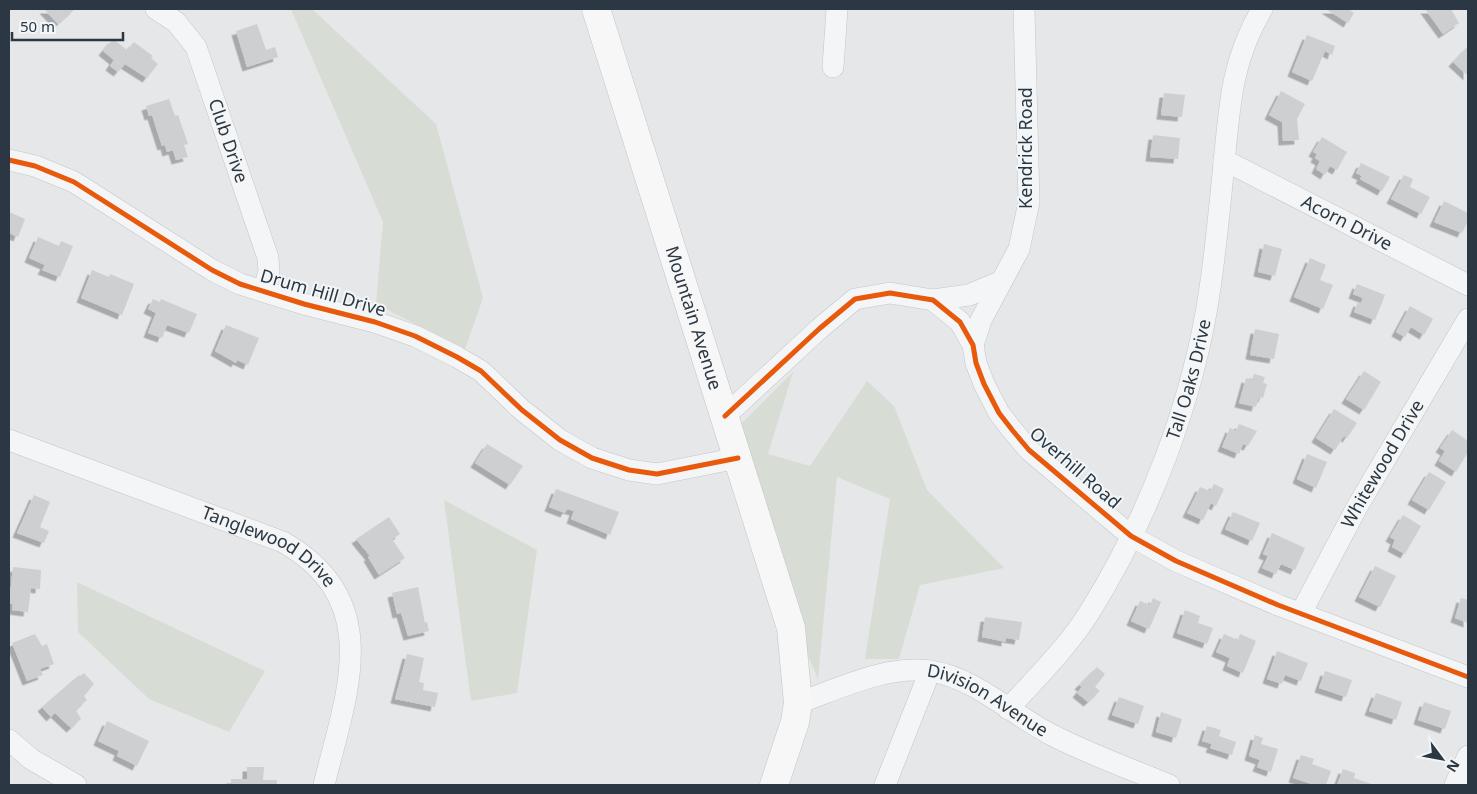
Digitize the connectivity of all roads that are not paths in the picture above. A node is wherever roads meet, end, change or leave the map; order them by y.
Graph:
1 (156, 9) edge
2 (596, 9) edge
3 (837, 9) edge
4 (1024, 9) edge
5 (1262, 9) edge
6 (833, 67) dead end
7 (9, 160) edge
8 (1224, 160) junction
9 (1000, 282) junction
10 (1468, 285) edge
11 (264, 290) junction
12 (933, 300) junction
13 (1468, 319) edge
14 (973, 345) junction
15 (725, 416) junction
16 (9, 440) edge
17 (738, 458) junction
18 (1131, 536) junction
19 (1301, 613) junction
20 (930, 671) junction
21 (1468, 677) edge
22 (798, 703) junction
23 (1008, 709) junction
24 (9, 740) edge
25 (1468, 756) edge
26 (76, 785) edge
27 (324, 785) edge
28 (774, 785) edge
29 (885, 785) edge
30 (1169, 785) edge
31 (1455, 785) edge

1 - 11 street, Club Drive
2 - 15 main road, Mountain Avenue
3 - 6 street
4 - 9 street, Kendrick Road
5 - 8 street, Tall Oaks Drive
7 - 11 street, Drum Hill Drive
8 - 10 street, Acorn Drive
8 - 18 street, Tall Oaks Drive
9 - 12 street
9 - 14 street, Kendrick Road
11 - 17 street, Drum Hill Drive
12 - 14 street, Overhill Road
12 - 15 street, Overhill Road
13 - 19 street, Whitewood Drive
14 - 18 street, Overhill Road
15 - 17 main road, Mountain Avenue
16 - 27 street, Tanglewood Drive
17 - 22 main road, Mountain Avenue
18 - 19 street, Overhill Road
18 - 23 street, Tall Oaks Drive
19 - 21 street, Overhill Road
20 - 22 street, Division Avenue
20 - 23 street, Division Avenue
20 - 29 street
22 - 28 main road, Mountain Avenue
23 - 30 street, Division Avenue
24 - 26 street
25 - 31 street

